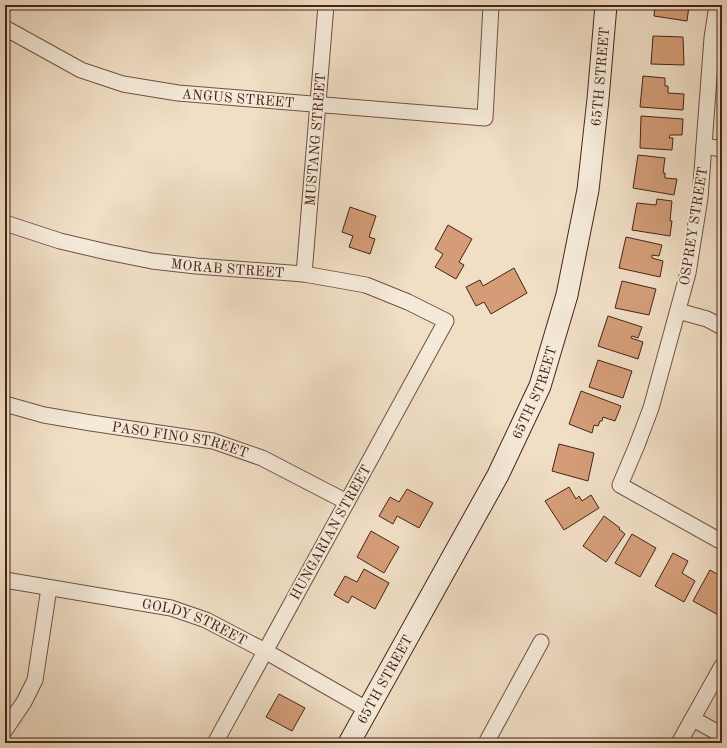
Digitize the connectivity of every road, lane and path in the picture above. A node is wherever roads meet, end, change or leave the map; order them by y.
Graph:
1 (326, 5) edge
2 (492, 5) edge
3 (606, 5) edge
4 (717, 5) edge
5 (5, 28) edge
6 (318, 105) junction
7 (704, 146) junction
8 (722, 149) edge
9 (5, 223) edge
10 (304, 274) junction
11 (678, 310) junction
12 (446, 321) joint
13 (722, 326) edge
14 (5, 404) edge
15 (346, 502) junction
16 (722, 542) edge
17 (5, 580) edge
18 (49, 588) junction
19 (541, 642) dead end
20 (265, 651) junction
21 (722, 666) edge
22 (368, 710) junction
23 (693, 719) junction
24 (5, 730) edge
25 (722, 735) edge
26 (215, 743) edge
27 (350, 743) edge
28 (486, 743) edge
29 (679, 743) edge

1 - 6 street, MUSTANG STREET
2 - 6 street, ANGUS STREET
3 - 22 street, 65TH STREET
4 - 7 street, OSPREY STREET
5 - 6 street, ANGUS STREET
6 - 10 street, MUSTANG STREET
7 - 8 street
7 - 11 street, OSPREY STREET
9 - 10 street, MORAB STREET
10 - 12 street, MORAB STREET
11 - 13 street
11 - 16 street, OSPREY STREET
12 - 15 street, HUNGARIAN STREET
14 - 15 street, PASO FINO STREET
15 - 20 street, HUNGARIAN STREET
17 - 18 street, GOLDY STREET
18 - 20 street, GOLDY STREET
18 - 24 street
19 - 28 street
20 - 22 street, GOLDY STREET
20 - 26 street, HUNGARIAN STREET
21 - 23 street
22 - 27 street, 65TH STREET
23 - 25 street
23 - 29 street

